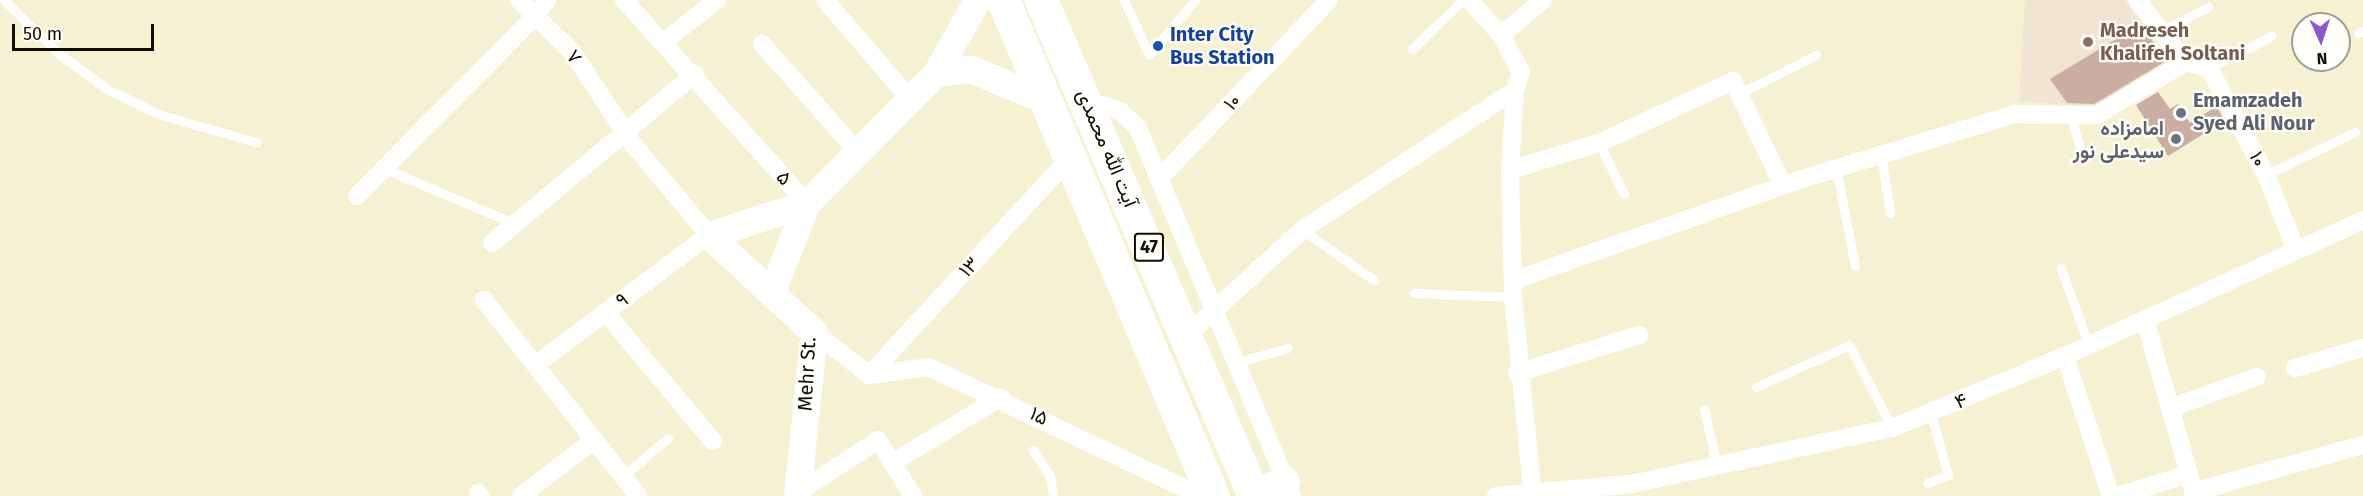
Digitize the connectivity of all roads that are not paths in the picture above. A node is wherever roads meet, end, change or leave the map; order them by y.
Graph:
1 (4, 0) edge
2 (519, 0) edge
3 (547, 0) edge
4 (624, 0) edge
5 (717, 0) edge
6 (825, 0) edge
7 (977, 0) edge
8 (1003, 0) edge
9 (1041, 0) edge
10 (1124, 0) edge
11 (1195, 0) edge
12 (1329, 0) edge
13 (1463, 0) edge
14 (1469, 0) edge
15 (1543, 0) edge
16 (2137, 0) edge
17 (2208, 7) dead end
18 (535, 16) junction
19 (2162, 31) junction
20 (1501, 35) junction
21 (2271, 36) dead end
22 (665, 41) junction
23 (762, 44) dead end
24 (1412, 49) dead end
25 (1816, 56) dead end
26 (2186, 62) junction
27 (2209, 68) junction
28 (936, 73) junction
29 (694, 74) junction
30 (1515, 90) junction
31 (1739, 94) junction
32 (910, 99) junction
33 (1044, 100) junction
34 (1088, 102) junction
35 (2070, 115) junction
36 (2355, 132) dead end
37 (626, 135) junction
38 (256, 142) dead end
39 (1599, 143) junction
40 (858, 152) junction
41 (1881, 154) junction
42 (2083, 157) dead end
43 (1070, 159) junction
44 (1836, 168) junction
45 (385, 169) junction
46 (1510, 170) junction
47 (2266, 175) junction
48 (1160, 178) junction
49 (1783, 186) junction
50 (1624, 194) dead end
51 (357, 196) dead end
52 (807, 204) junction
53 (1890, 213) dead end
54 (2363, 220) edge
55 (516, 224) junction
56 (1302, 230) junction
57 (709, 235) junction
58 (492, 243) dead end
59 (2295, 250) junction
60 (1855, 266) dead end
61 (2061, 268) dead end
62 (1374, 280) dead end
63 (1514, 288) junction
64 (771, 293) junction
65 (1414, 293) dead end
66 (484, 300) dead end
67 (1212, 310) junction
68 (605, 312) junction
69 (2145, 321) junction
70 (814, 332) junction
71 (1639, 335) dead end
72 (1186, 336) junction
73 (2088, 344) junction
74 (1288, 348) dead end
75 (2363, 348) edge
76 (2065, 356) junction
77 (1234, 363) junction
78 (535, 364) junction
79 (2295, 368) dead end
80 (1517, 373) junction
81 (869, 375) junction
82 (2257, 377) dead end
83 (1756, 387) dead end
84 (1001, 397) junction
85 (2170, 408) junction
86 (1704, 409) dead end
87 (1931, 414) junction
88 (1892, 428) junction
89 (668, 438) dead end
90 (594, 440) junction
91 (713, 441) dead end
92 (2363, 445) edge
93 (1033, 450) dead end
94 (892, 463) junction
95 (1717, 466) junction
96 (2188, 474) junction
97 (623, 477) junction
98 (1927, 483) dead end
99 (1288, 489) edge
100 (796, 494) edge
101 (1533, 494) edge
102 (2194, 494) edge
103 (521, 496) edge
104 (638, 496) edge
105 (913, 496) edge
106 (1053, 496) edge
107 (1201, 496) edge
108 (1213, 496) edge
109 (1253, 496) edge
110 (1496, 496) edge
111 (2111, 496) edge
112 (2118, 496) edge

1 - 38 lane
2 - 18 street, ۷
3 - 18 street
4 - 22 street, ۵
5 - 22 street
6 - 32 street
7 - 28 street
8 - 33 highway, آیت الله محمدی / 47
9 - 34 highway, آیت الله محمدی / 47
10 - 11 lane
12 - 48 street, ۱۰
13 - 24 lane
14 - 20 street
15 - 20 street
16 - 19 street
17 - 19 lane
18 - 37 street, ۷
18 - 45 street
19 - 26 street
20 - 30 street
21 - 27 lane
22 - 29 street, ۵
23 - 40 street
25 - 31 lane
26 - 27 street
26 - 35 street
27 - 47 street, ۱۰
28 - 32 street
28 - 33 street
29 - 37 street
29 - 52 street, ۵
30 - 46 street
30 - 56 street
31 - 39 street
31 - 49 street
32 - 40 street
33 - 43 highway, آیت الله محمدی / 47
34 - 48 street
34 - 72 highway, آیت الله محمدی / 47
35 - 41 street
35 - 42 lane
36 - 47 lane
37 - 55 street
37 - 57 street, ۷
39 - 46 street
39 - 50 lane
40 - 52 street
41 - 44 street
41 - 53 lane
43 - 81 street, ۱۳
43 - 108 highway, آیت الله محمدی / 47
44 - 49 street
44 - 60 lane
45 - 51 street
45 - 55 lane
46 - 63 street
47 - 59 street, ۱۰
48 - 67 street
49 - 63 street
52 - 57 street, ۵
52 - 64 street
54 - 59 street, ۴
55 - 58 street
56 - 62 lane
56 - 67 street
57 - 64 street, ۷
57 - 68 street, ۹
59 - 69 street, ۴
61 - 73 lane
63 - 65 lane
63 - 80 street
64 - 70 street, Mehr St.
66 - 78 street
67 - 72 street
67 - 77 street
68 - 78 street, ۹
68 - 91 street
69 - 73 street, ۴
69 - 85 street
70 - 81 street
70 - 100 street, Mehr St.
71 - 80 street
72 - 109 highway, آیت الله محمدی / 47
73 - 76 street, ۴
74 - 77 lane
75 - 79 street
76 - 87 street, ۴
76 - 111 street
77 - 99 street
78 - 90 street
80 - 101 street
81 - 84 street, ۱۵
82 - 85 street
83 - 88 lane
84 - 94 street
84 - 107 street, ۱۵
85 - 96 street
86 - 95 lane
87 - 88 street, ۴
87 - 98 lane
88 - 95 street, ۴
89 - 97 lane
90 - 97 street
90 - 103 street
92 - 102 street
93 - 106 lane
94 - 100 street
94 - 105 street
95 - 101 street, ۴
96 - 102 street
96 - 112 street
97 - 104 street
99 - 109 main road
101 - 110 street, ۴

